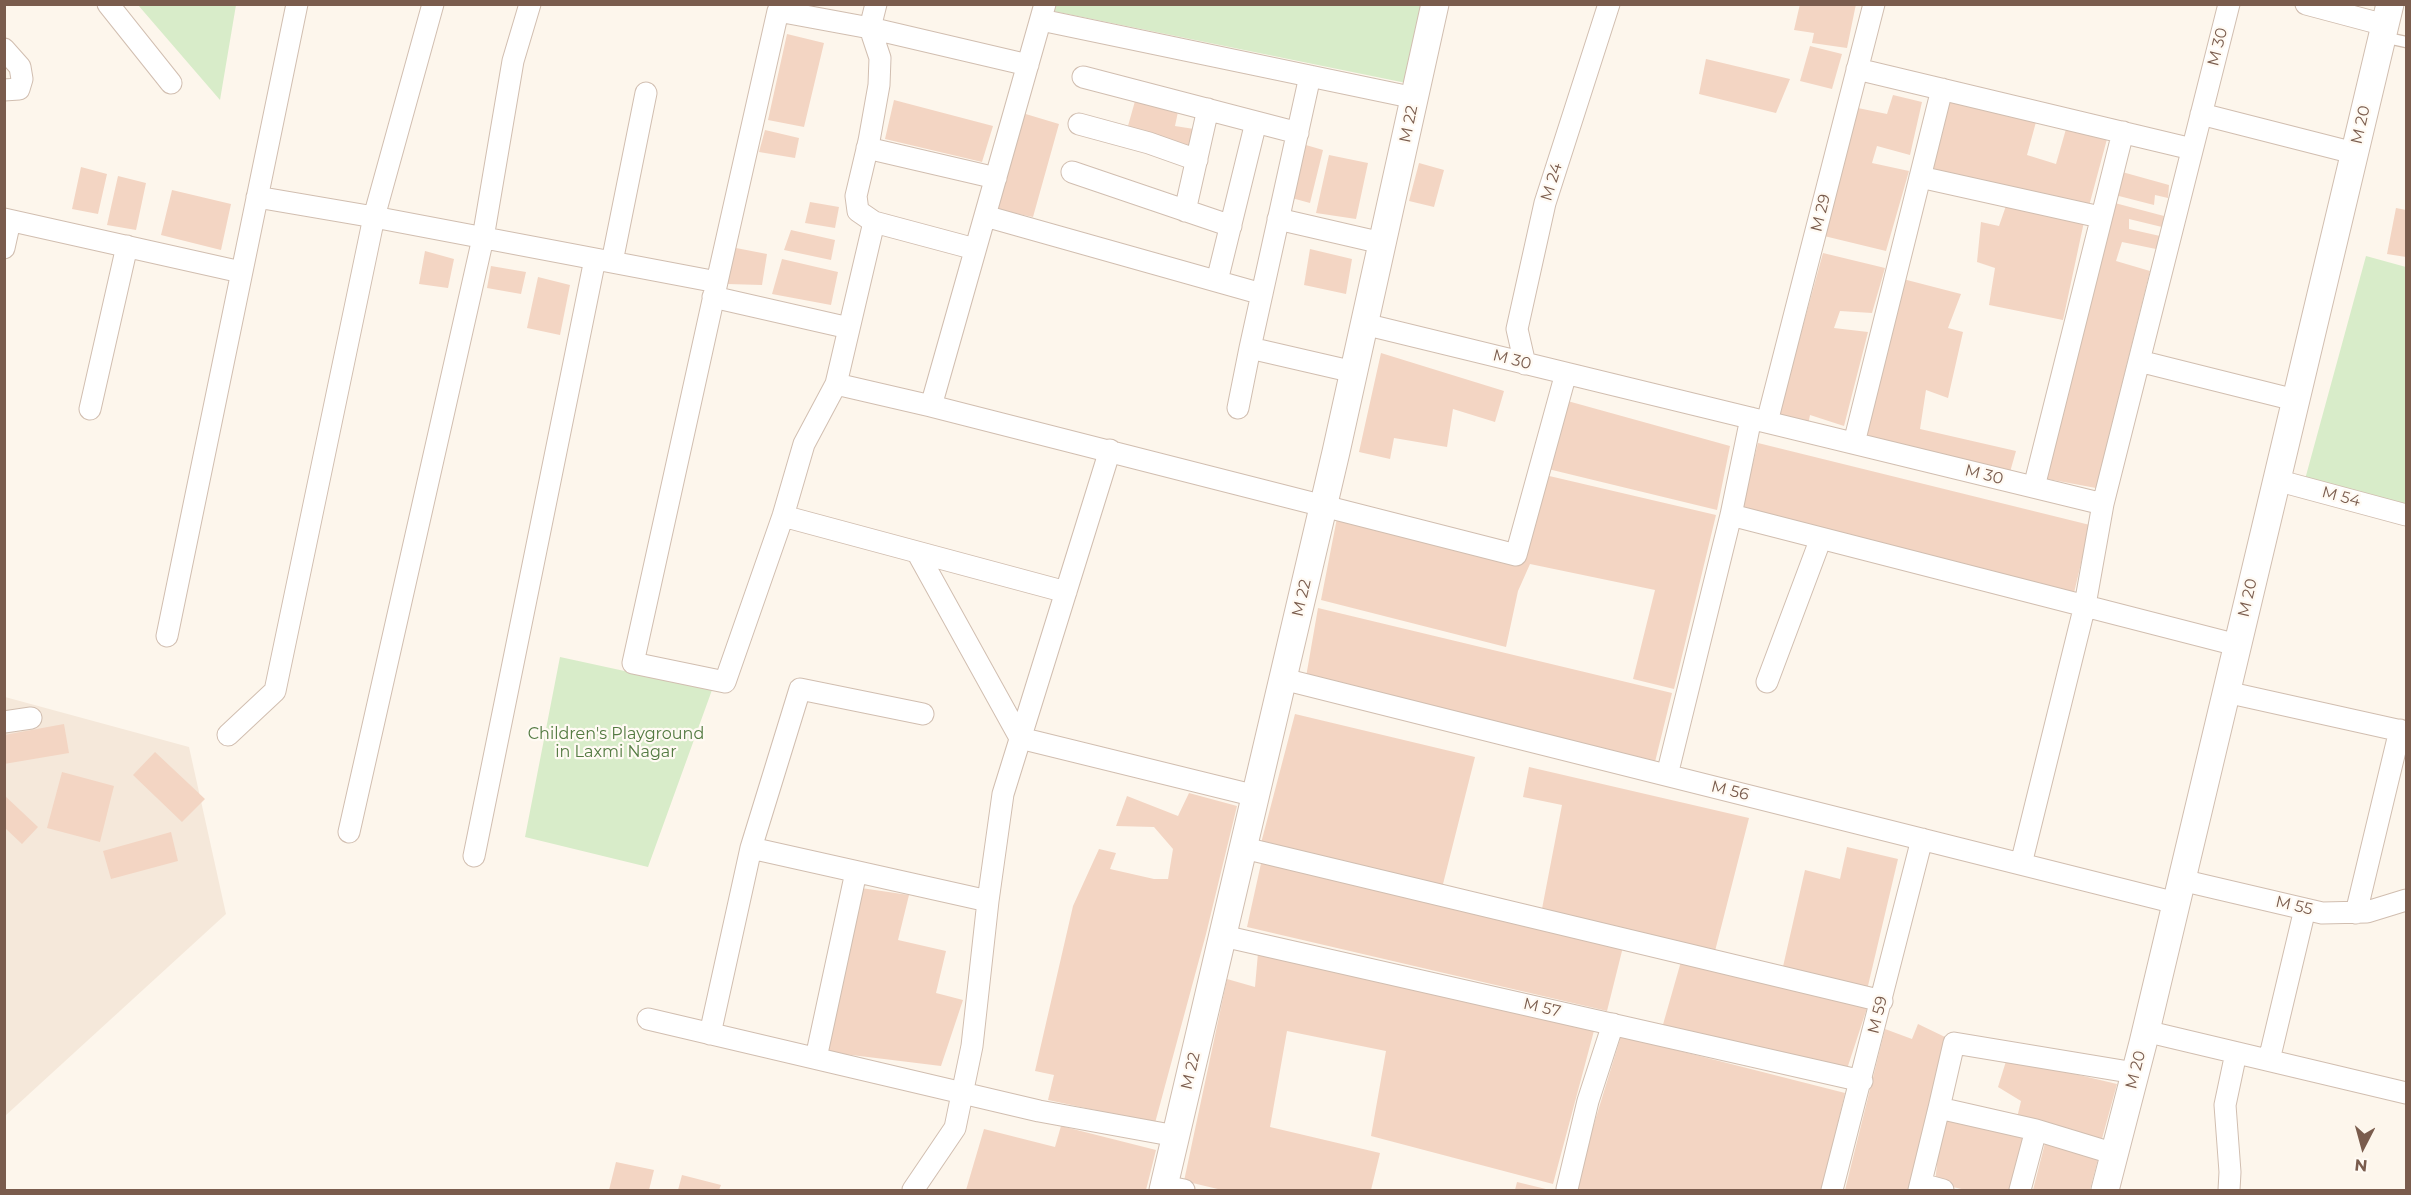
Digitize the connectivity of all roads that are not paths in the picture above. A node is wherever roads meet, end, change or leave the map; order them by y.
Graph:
1 (108, 4) edge
2 (297, 4) edge
3 (433, 4) edge
4 (531, 4) edge
5 (876, 4) edge
6 (1435, 4) edge
7 (1609, 4) edge
8 (1874, 4) edge
9 (2229, 4) edge
10 (2316, 6) edge
11 (1043, 12) edge
12 (2391, 27) edge
13 (870, 28) junction
14 (4, 49) edge
15 (1028, 65) junction
16 (1857, 69) junction
17 (1310, 76) junction
18 (1083, 77) dead end
19 (171, 83) dead end
20 (1942, 89) junction
21 (4, 90) edge
22 (646, 93) dead end
23 (1415, 98) junction
24 (1208, 109) junction
25 (2201, 114) junction
26 (1256, 122) junction
27 (1079, 124) dead end
28 (1298, 132) junction
29 (2122, 132) junction
30 (867, 147) junction
31 (2193, 149) junction
32 (2354, 153) junction
33 (1197, 160) junction
34 (1072, 172) dead end
35 (1920, 177) junction
36 (996, 178) junction
37 (257, 197) junction
38 (1185, 211) junction
39 (986, 216) junction
40 (374, 217) junction
41 (2100, 217) junction
42 (1278, 219) junction
43 (7, 220) edge
44 (874, 222) junction
45 (1231, 226) junction
46 (483, 238) junction
47 (1382, 243) junction
48 (127, 246) junction
49 (4, 248) edge
50 (975, 249) junction
51 (603, 261) junction
52 (242, 272) junction
53 (1217, 281) junction
54 (715, 290) junction
55 (1262, 294) junction
56 (1364, 324) junction
57 (849, 328) junction
58 (1250, 348) junction
59 (2139, 361) junction
60 (1526, 363) junction
61 (1354, 372) junction
62 (1566, 373) junction
63 (836, 384) junction
64 (2295, 400) junction
65 (931, 406) junction
66 (1238, 408) dead end
67 (90, 409) dead end
68 (1759, 420) junction
69 (1854, 443) junction
70 (1110, 450) junction
71 (2277, 480) junction
72 (2034, 487) junction
73 (2103, 504) junction
74 (1323, 507) junction
75 (1731, 515) junction
76 (2406, 515) edge
77 (783, 516) junction
78 (1821, 538) junction
79 (917, 552) junction
80 (1066, 592) junction
81 (2085, 605) junction
82 (167, 636) dead end
83 (2237, 645) junction
84 (1283, 679) junction
85 (1767, 682) dead end
86 (2226, 692) junction
87 (923, 714) dead end
88 (32, 718) dead end
89 (4, 722) edge
90 (2403, 731) edge
91 (228, 735) dead end
92 (1020, 738) junction
93 (1667, 775) junction
94 (1256, 796) junction
95 (349, 832) dead end
96 (1922, 839) junction
97 (751, 848) junction
98 (1244, 848) junction
99 (474, 856) dead end
100 (2021, 864) junction
101 (856, 872) junction
102 (2178, 892) junction
103 (2406, 900) edge
104 (988, 901) junction
105 (2305, 909) junction
106 (2356, 913) junction
107 (1223, 936) junction
108 (1882, 1000) junction
109 (648, 1019) dead end
110 (1613, 1024) junction
111 (2145, 1031) junction
112 (710, 1034) junction
113 (2236, 1053) junction
114 (816, 1058) junction
115 (2269, 1060) junction
116 (2135, 1073) junction
117 (1862, 1081) junction
118 (963, 1092) junction
119 (2406, 1093) edge
120 (1939, 1108) junction
121 (2036, 1130) junction
122 (1176, 1136) junction
123 (2115, 1154) junction
124 (1920, 1187) edge
125 (1170, 1189) edge
126 (1567, 1189) dead end
127 (913, 1191) edge
128 (1832, 1191) edge
129 (1943, 1191) edge
130 (2020, 1191) edge
131 (2105, 1191) edge
132 (2229, 1191) edge

1 - 19 street
2 - 37 street
3 - 40 street
4 - 46 street
5 - 13 street
6 - 23 street, M 22
7 - 60 street, M 24
8 - 16 street, M 29
9 - 25 street, M 30
10 - 12 street
11 - 15 street
11 - 17 street
12 - 32 street, M 20
13 - 15 street
13 - 30 street
13 - 54 street
14 - 21 street
15 - 36 street
16 - 20 street
16 - 68 street, M 29
17 - 23 street
17 - 28 street
18 - 24 street
20 - 29 street
20 - 35 street
22 - 51 street
23 - 47 street, M 22
24 - 26 street
24 - 33 street
25 - 31 street, M 30
25 - 32 street
26 - 28 street
26 - 45 street
27 - 33 street
28 - 42 street
29 - 31 street
29 - 41 street
30 - 36 street
30 - 44 street
31 - 59 street, M 30
32 - 64 street, M 20
33 - 38 street
34 - 38 street
35 - 41 street
35 - 69 street
36 - 39 street
37 - 40 street
37 - 52 street
38 - 45 street
39 - 50 street
39 - 53 street
40 - 46 street
40 - 91 street
41 - 72 street
42 - 47 street
42 - 55 street
43 - 48 street
43 - 49 street
44 - 50 street
44 - 57 street
45 - 53 street
46 - 51 street
46 - 95 street
47 - 56 street, M 22
48 - 52 street
48 - 67 street
50 - 65 street
51 - 54 street
51 - 99 street
52 - 82 street
53 - 55 street
54 - 57 street
54 - 77 street
55 - 58 street
56 - 60 street, M 30
56 - 61 street, M 22
57 - 63 street
58 - 61 street
58 - 66 street
59 - 64 street
59 - 73 street, M 30
60 - 62 street, M 30
61 - 74 street, M 22
62 - 68 street, M 30
62 - 74 street
63 - 65 street
63 - 77 street
64 - 71 street, M 20
65 - 70 street
68 - 69 street, M 30
68 - 75 street, M 29
69 - 72 street, M 30
70 - 74 street
70 - 80 street
71 - 76 street, M 54
71 - 83 street, M 20
72 - 73 street, M 30
73 - 81 street
74 - 84 street, M 22
75 - 78 street
75 - 93 street, M 29
77 - 79 street
78 - 81 street
78 - 85 street
79 - 80 street
79 - 92 street
80 - 92 street
81 - 83 street
81 - 100 street
83 - 86 street, M 20
84 - 93 street, M 56
84 - 94 street, M 22
86 - 90 street
86 - 102 street, M 20
87 - 97 street
88 - 89 street
90 - 106 street
92 - 94 street
92 - 104 street
93 - 96 street, M 56
94 - 98 street, M 22
96 - 100 street, M 56
96 - 108 street, M 59
97 - 101 street
97 - 112 street
98 - 107 street, M 22
98 - 108 street
100 - 102 street, M 56
101 - 104 street
101 - 114 street
102 - 105 street, M 55
102 - 111 street, M 20
103 - 106 street, M 55
104 - 118 street
105 - 106 street, M 55
105 - 115 street
107 - 110 street, M 57
107 - 122 street, M 22
108 - 117 street, M 59
109 - 112 street
110 - 117 street, M 57
110 - 126 street
111 - 113 street
111 - 116 street, M 20
112 - 114 street
113 - 115 street
113 - 132 street
114 - 118 street
115 - 119 street
116 - 120 street
116 - 123 street, M 20
117 - 128 street, M 59
118 - 122 street
118 - 127 street
120 - 121 street
120 - 124 street
121 - 123 street
121 - 130 street
122 - 125 street, M 22
123 - 131 street, M 20
124 - 129 street

